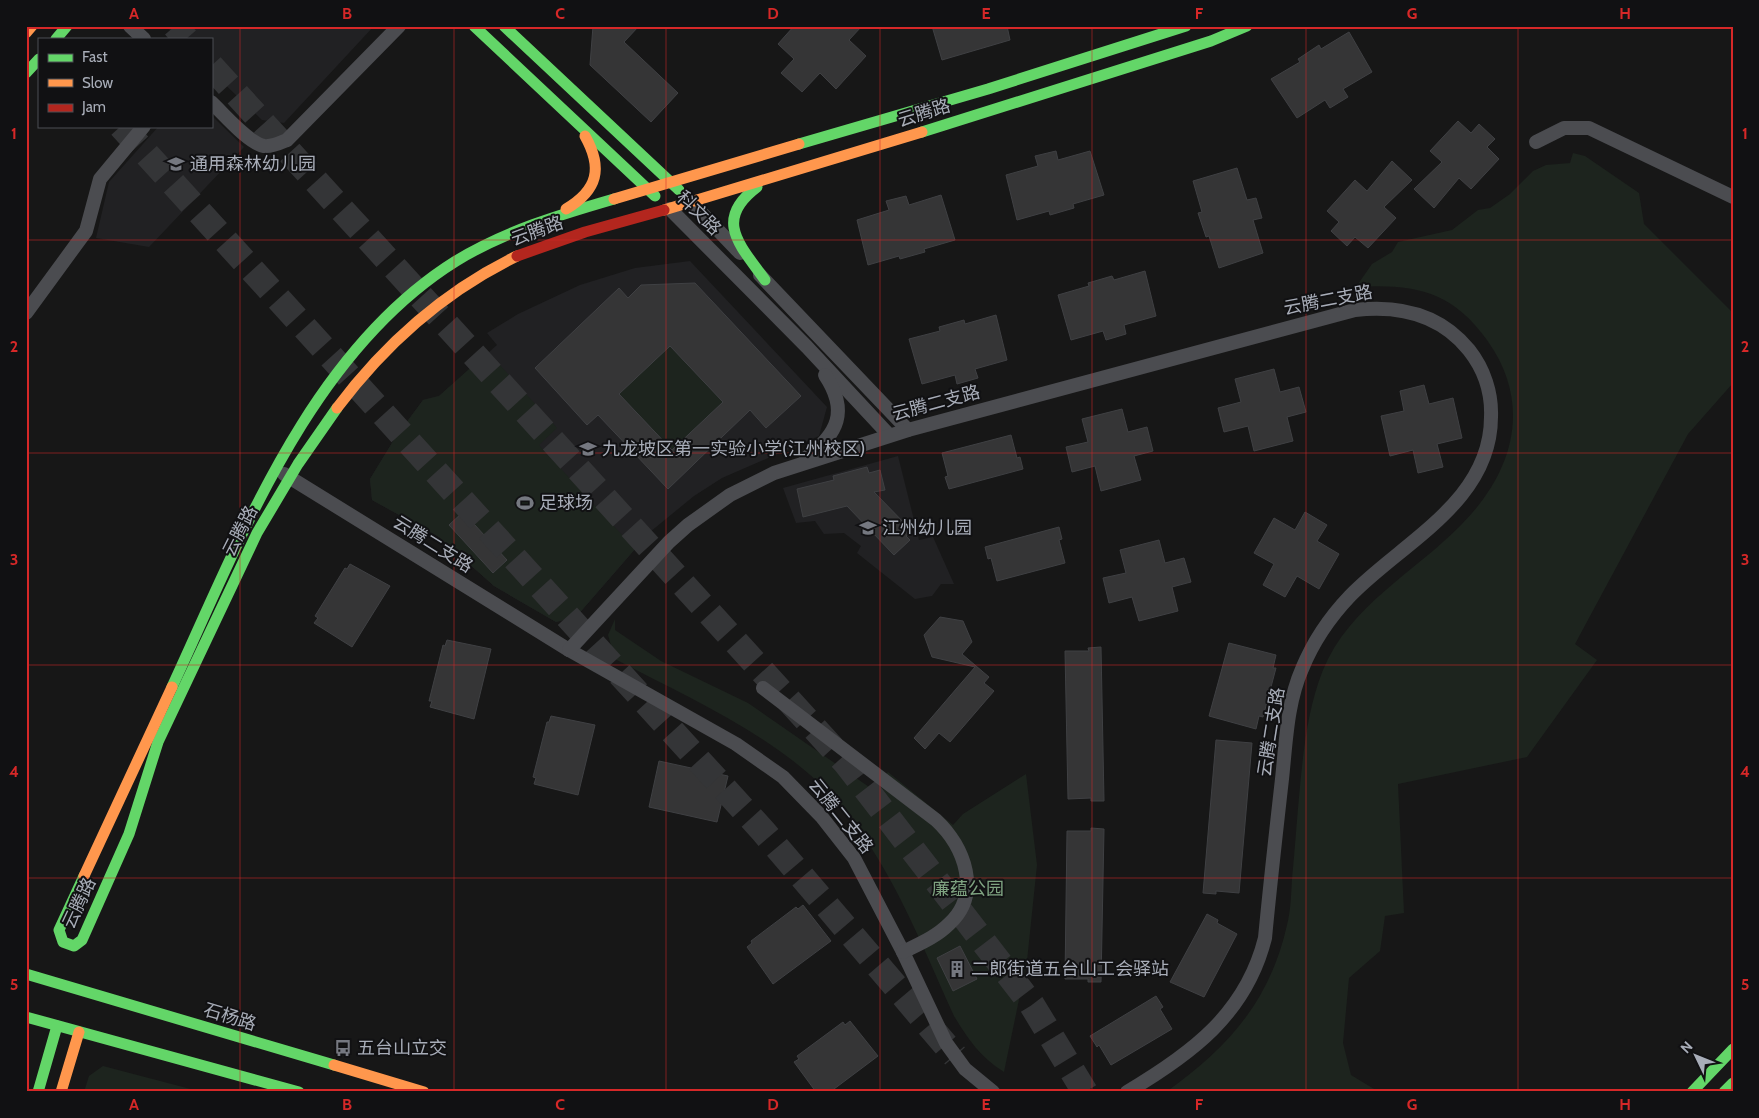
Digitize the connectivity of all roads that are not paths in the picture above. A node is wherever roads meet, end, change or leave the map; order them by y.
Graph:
1 (32, 26) edge
2 (67, 26) edge
3 (130, 26) edge
4 (399, 26) edge
5 (474, 26) edge
6 (504, 26) edge
7 (1186, 26) edge
8 (1247, 26) edge
9 (26, 33) edge
10 (57, 38) edge
11 (143, 38) edge
12 (38, 60) edge
13 (26, 73) edge
14 (212, 103) edge
15 (575, 120) junction
16 (142, 128) edge
17 (1536, 142) dead end
18 (770, 179) junction
19 (671, 182) junction
20 (649, 189) junction
21 (1733, 197) edge
22 (692, 203) junction
23 (670, 209) junction
24 (544, 219) junction
25 (764, 280) junction
26 (26, 312) edge
27 (807, 347) junction
28 (908, 430) junction
29 (889, 435) junction
30 (796, 465) junction
31 (276, 470) junction
32 (290, 478) junction
33 (569, 650) junction
34 (764, 688) dead end
35 (903, 952) junction
36 (26, 974) edge
37 (26, 1017) edge
38 (58, 1026) junction
39 (79, 1032) junction
40 (1733, 1048) edge
41 (1733, 1083) edge
42 (38, 1092) edge
43 (61, 1092) edge
44 (298, 1092) edge
45 (424, 1092) edge
46 (993, 1092) edge
47 (1127, 1092) edge
48 (1692, 1092) edge
49 (1724, 1092) edge

1 - 9 main road
2 - 10 main road
3 - 11 street
4 - 14 street
5 - 15 main road, 科文路
6 - 19 main road, 科文路
7 - 19 main road, 云腾路
8 - 18 main road, 云腾路
12 - 13 main road
15 - 20 main road, 科文路
15 - 24 main road
16 - 26 street
17 - 21 street
18 - 22 main road, 云腾路
18 - 25 main road
19 - 20 main road, 云腾路
19 - 22 main road, 科文路
20 - 23 main road, 科文路
20 - 24 main road, 云腾路
22 - 23 main road, 云腾路
22 - 25 street, 科文路
23 - 27 street, 科文路
23 - 32 main road, 云腾路
24 - 31 main road, 云腾路
25 - 28 street, 科文路
27 - 29 street, 科文路
27 - 30 street
28 - 29 street, 云腾二支路
28 - 47 street, 云腾二支路
29 - 30 street, 云腾二支路
30 - 33 street, 云腾二支路
31 - 32 street, 云腾二支路
31 - 32 main road, 云腾路
32 - 33 street, 云腾二支路
33 - 35 street, 云腾二支路
34 - 35 street
35 - 46 street, 云腾二支路
36 - 45 main road, 石杨路
37 - 38 main road
38 - 39 main road
38 - 42 main road
39 - 43 main road
39 - 44 main road
40 - 48 main road
41 - 49 main road

